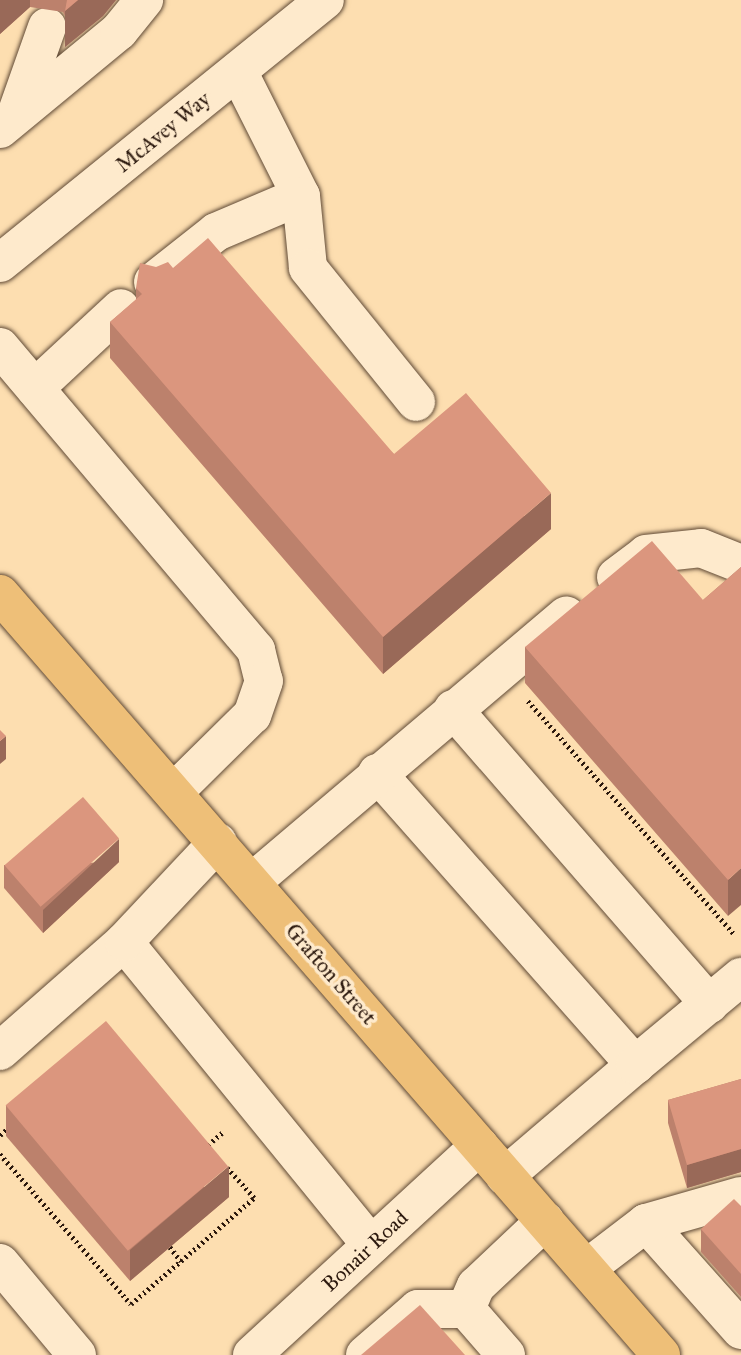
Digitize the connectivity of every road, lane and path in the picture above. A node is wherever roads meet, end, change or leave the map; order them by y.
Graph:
1 (144, 0) edge
2 (325, 0) edge
3 (47, 27) dead end
4 (238, 71) junction
5 (9, 119) edge
6 (301, 195) junction
7 (0, 263) edge
8 (153, 282) edge
9 (121, 308) edge
10 (0, 347) edge
11 (35, 388) junction
12 (416, 402) dead end
13 (741, 564) edge
14 (0, 594) edge
15 (526, 698) dead end
16 (453, 709) junction
17 (377, 773) junction
18 (174, 792) junction
19 (218, 842) junction
20 (252, 881) junction
21 (733, 933) dead end
22 (124, 942) junction
23 (741, 977) edge
24 (709, 1004) junction
25 (0, 1051) edge
26 (635, 1065) junction
27 (21, 1118) edge
28 (0, 1135) edge
29 (200, 1137) edge
30 (479, 1146) junction
31 (0, 1154) edge
32 (215, 1154) edge
33 (223, 1163) edge
34 (505, 1177) junction
35 (741, 1196) edge
36 (545, 1222) junction
37 (646, 1223) junction
38 (372, 1245) junction
39 (170, 1247) dead end
40 (181, 1261) junction
41 (0, 1263) edge
42 (587, 1268) junction
43 (741, 1331) edge
44 (481, 1338) edge
45 (77, 1355) edge
46 (252, 1355) edge
47 (365, 1355) edge
48 (661, 1355) edge

1 - 5 street
2 - 4 street, McAvey Way
3 - 5 street
4 - 6 street
4 - 7 street, McAvey Way
6 - 8 street
6 - 12 street
9 - 11 street
10 - 11 street
11 - 18 street
13 - 16 street
14 - 18 highway, Grafton Street
15 - 21 path
16 - 17 street
16 - 24 street
17 - 20 street
17 - 26 street
18 - 19 highway, Grafton Street
19 - 20 highway, Grafton Street
19 - 22 street
20 - 30 highway, Grafton Street
22 - 25 street
22 - 38 street
23 - 24 street
24 - 26 street
26 - 34 street
27 - 28 path
29 - 32 path
30 - 34 highway, Grafton Street
30 - 38 street, Bonair Road
31 - 40 path
33 - 40 path
34 - 36 highway, Grafton Street
35 - 37 street
36 - 42 highway, Grafton Street
36 - 44 street
37 - 42 street
37 - 43 street
38 - 46 street, Bonair Road
39 - 40 path
41 - 45 street
42 - 48 highway, Grafton Street
44 - 47 street

